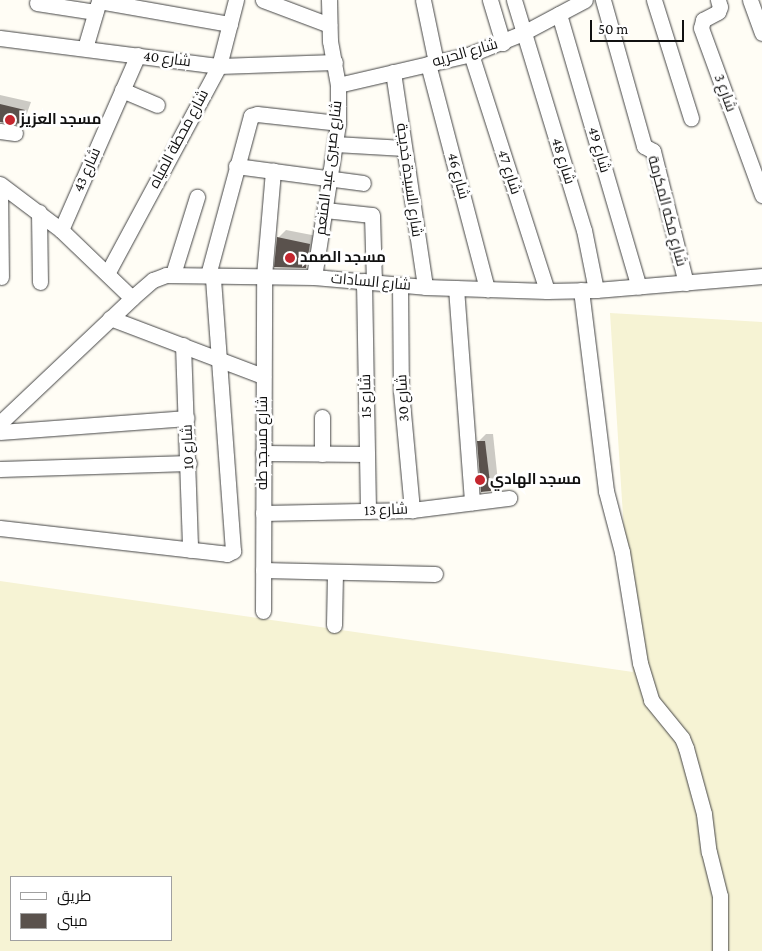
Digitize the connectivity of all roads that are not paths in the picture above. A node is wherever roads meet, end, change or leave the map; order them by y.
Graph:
1 (236, 0) edge
2 (263, 0) edge
3 (330, 0) edge
4 (423, 0) edge
5 (490, 0) edge
6 (514, 0) edge
7 (585, 0) edge
8 (603, 0) edge
9 (654, 0) edge
10 (718, 0) edge
11 (750, 0) edge
12 (37, 3) dead end
13 (98, 4) edge
14 (561, 8) edge
15 (230, 24) junction
16 (329, 25) junction
17 (523, 33) junction
18 (762, 33) edge
19 (0, 38) edge
20 (503, 43) junction
21 (85, 48) junction
22 (471, 54) junction
23 (138, 55) junction
24 (335, 62) junction
25 (432, 63) junction
26 (219, 66) junction
27 (393, 72) junction
28 (338, 85) junction
29 (122, 90) junction
30 (157, 105) dead end
31 (692, 118) dead end
32 (338, 123) junction
33 (0, 131) edge
34 (16, 133) dead end
35 (335, 144) junction
36 (404, 148) junction
37 (236, 166) junction
38 (273, 170) junction
39 (330, 178) junction
40 (363, 183) dead end
41 (0, 184) edge
42 (762, 195) edge
43 (197, 197) dead end
44 (325, 210) junction
45 (38, 212) junction
46 (61, 230) junction
47 (108, 272) junction
48 (173, 274) junction
49 (210, 275) junction
50 (264, 276) junction
51 (762, 276) edge
52 (1, 277) edge
53 (314, 277) junction
54 (40, 282) dead end
55 (369, 282) junction
56 (686, 283) junction
57 (400, 285) junction
58 (425, 287) junction
59 (639, 287) junction
60 (456, 288) junction
61 (487, 289) junction
62 (589, 290) junction
63 (547, 291) junction
64 (132, 298) junction
65 (110, 318) junction
66 (183, 345) junction
67 (218, 358) junction
68 (263, 376) junction
69 (322, 417) dead end
70 (186, 418) junction
71 (0, 423) edge
72 (0, 432) edge
73 (263, 453) junction
74 (322, 454) junction
75 (367, 454) junction
76 (188, 463) junction
77 (0, 470) edge
78 (509, 498) dead end
79 (472, 502) junction
80 (412, 510) junction
81 (368, 511) junction
82 (263, 513) junction
83 (0, 528) edge
84 (190, 550) junction
85 (263, 570) junction
86 (335, 572) junction
87 (435, 574) dead end
88 (263, 611) dead end
89 (334, 625) dead end
90 (720, 951) edge

1 - 15 street, شارع محطة المياه
2 - 16 street
3 - 16 street, شارع صبرى عبد المنعم
4 - 25 street, شارع 46
5 - 20 street
6 - 17 street, شارع 48
7 - 14 street, شارع الحريه
8 - 56 street, شارع مكه المكرمة
9 - 31 street
10 - 42 street, شارع 3
11 - 18 street
12 - 13 street
13 - 15 street
13 - 21 street
14 - 17 street, شارع الحريه
14 - 59 street, شارع 49
15 - 26 street, شارع محطة المياه
16 - 24 street, شارع صبرى عبد المنعم
17 - 20 street, شارع الحريه
17 - 62 street, شارع 48
19 - 21 street, شارع 40
20 - 22 street, شارع الحريه
21 - 23 street, شارع 40
22 - 25 street, شارع الحريه
22 - 63 street, شارع 47
23 - 26 street, شارع 40
23 - 29 street, شارع 43
24 - 26 street, شارع 40
24 - 28 street, شارع صبرى عبد المنعم
25 - 27 street, شارع الحريه
25 - 61 street, شارع 46
26 - 47 street, شارع محطة المياه
27 - 28 street, شارع الحريه
27 - 36 street, شارع السيدة خديجة
28 - 32 street, شارع صبرى عبد المنعم
29 - 30 street
29 - 46 street, شارع 43
32 - 35 street, شارع صبرى عبد المنعم
32 - 37 street
33 - 34 street
35 - 36 street
35 - 39 street, شارع صبرى عبد المنعم
36 - 58 street, شارع السيدة خديجة
37 - 38 street
37 - 49 street
38 - 39 street
38 - 50 street, شارع مسجد طه
39 - 40 street
39 - 44 street, شارع صبرى عبد المنعم
41 - 45 street
41 - 52 street
43 - 48 street
44 - 53 street, شارع صبرى عبد المنعم
44 - 55 street, شارع 15
45 - 46 street
45 - 54 street
46 - 47 street
47 - 64 street
48 - 49 street, شارع السادات
48 - 64 street, شارع السادات
49 - 50 street, شارع السادات
49 - 67 street
50 - 53 street, شارع السادات
50 - 68 street, شارع مسجد طه
51 - 56 street, شارع السادات
53 - 55 street, شارع السادات
55 - 57 street, شارع السادات
55 - 75 street, شارع 15
56 - 59 street, شارع السادات
57 - 58 street, شارع السادات
57 - 80 street, شارع 30
58 - 60 street, شارع السادات
59 - 62 street, شارع السادات
60 - 61 street, شارع السادات
60 - 79 street
61 - 63 street, شارع السادات
62 - 63 street, شارع السادات
62 - 90 street, شارع 48
64 - 65 street, شارع السادات
65 - 66 street
65 - 71 street, شارع السادات
66 - 67 street
66 - 70 street, شارع 10
67 - 68 street
67 - 84 street
68 - 73 street, شارع مسجد طه
69 - 74 street
70 - 72 street
70 - 76 street, شارع 10
73 - 74 street
73 - 82 street, شارع مسجد طه
74 - 75 street
75 - 81 street, شارع 15
76 - 77 street
76 - 84 street, شارع 10
78 - 79 street, شارع 13
79 - 80 street, شارع 13
80 - 81 street, شارع 13
81 - 82 street, شارع 13
82 - 85 street, شارع مسجد طه
83 - 84 street
85 - 86 street
85 - 88 street, شارع مسجد طه
86 - 87 street
86 - 89 street

